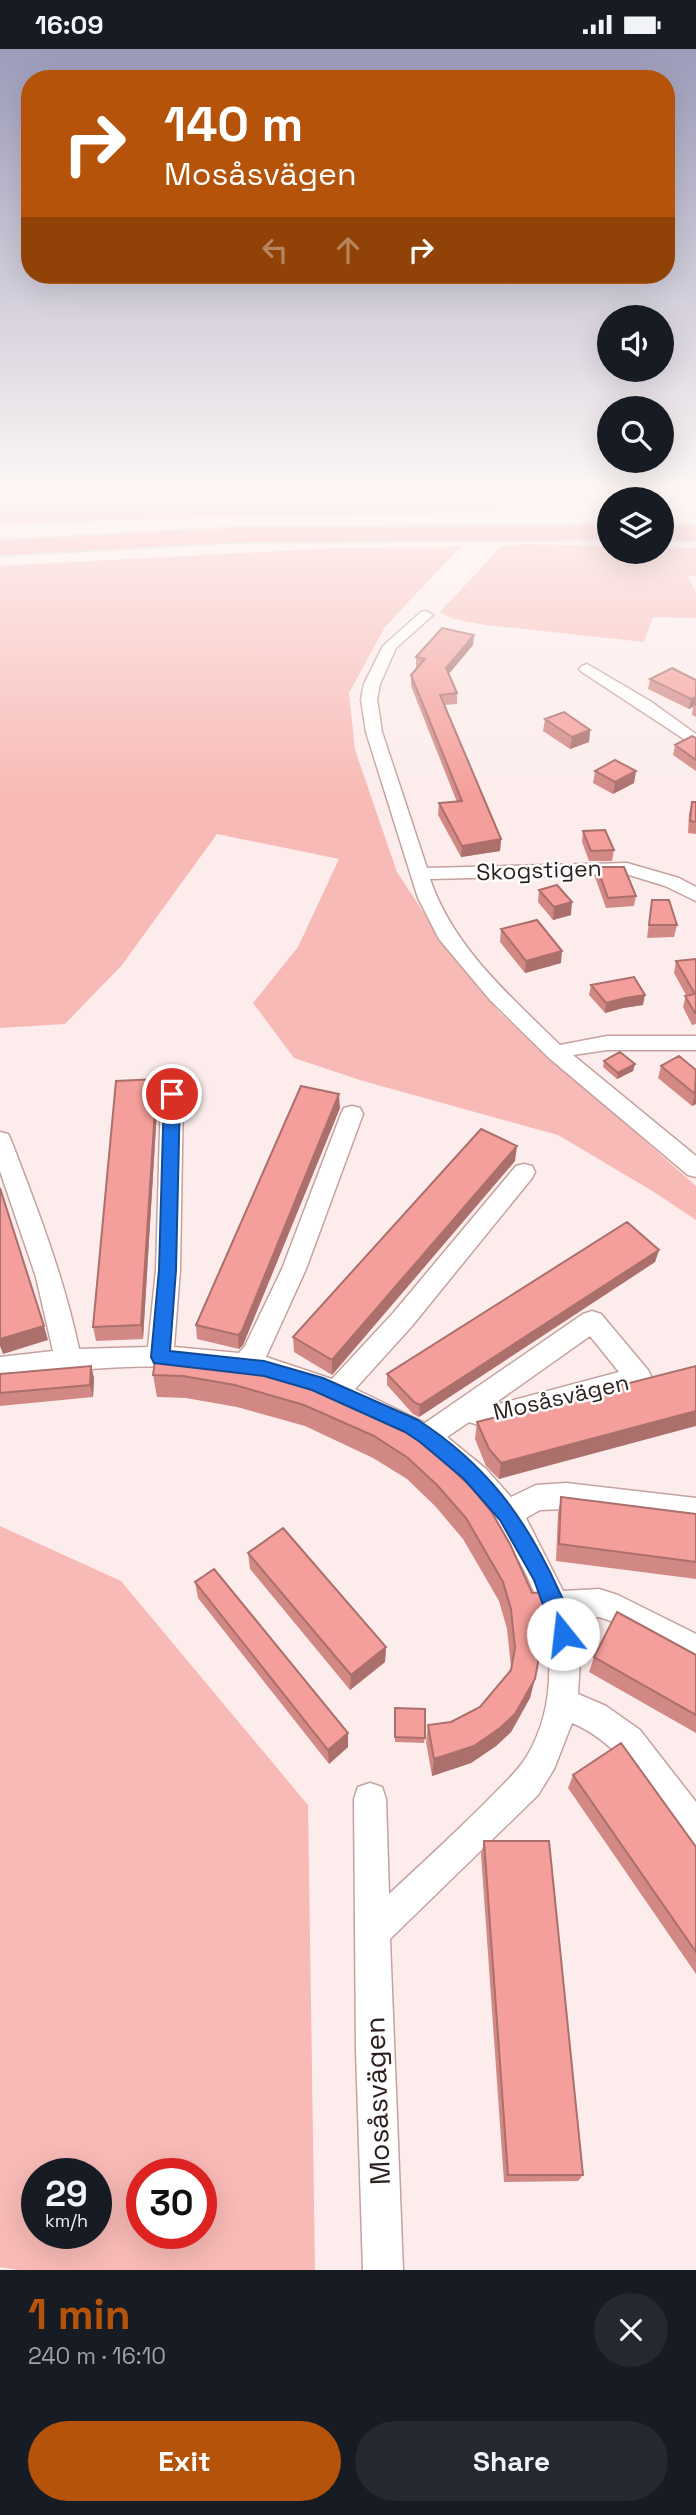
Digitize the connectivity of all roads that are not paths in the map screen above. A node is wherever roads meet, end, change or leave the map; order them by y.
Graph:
1 (426, 615) dead end
2 (587, 669) dead end
3 (696, 742) edge
4 (419, 874) junction
5 (696, 895) edge
6 (696, 1043) edge
7 (556, 1053) junction
8 (172, 1094) dead end
9 (352, 1114) dead end
10 (0, 1140) edge
11 (696, 1169) edge
12 (524, 1171) dead end
13 (160, 1357) junction
14 (68, 1361) junction
15 (243, 1365) junction
16 (0, 1368) edge
17 (336, 1392) junction
18 (465, 1409) junction
19 (427, 1436) junction
20 (696, 1511) edge
21 (507, 1514) junction
22 (555, 1605) junction
23 (696, 1650) edge
24 (561, 1703) junction
25 (370, 1799) dead end
26 (696, 1829) edge
27 (372, 1933) junction
28 (383, 2270) edge

1 - 4 street
2 - 3 street
4 - 5 street, Skogstigen
4 - 7 street
6 - 7 street
7 - 11 street
8 - 13 street
9 - 15 street
10 - 14 street
12 - 17 street
13 - 14 street
13 - 15 street
14 - 16 street
15 - 17 street
17 - 19 street
18 - 18 street, Mosåsvägen
18 - 19 street, Mosåsvägen
19 - 21 street
20 - 21 street
21 - 22 street
22 - 23 street
22 - 24 street
24 - 26 street
24 - 27 street
25 - 27 street, Mosåsvägen
27 - 28 street, Mosåsvägen

